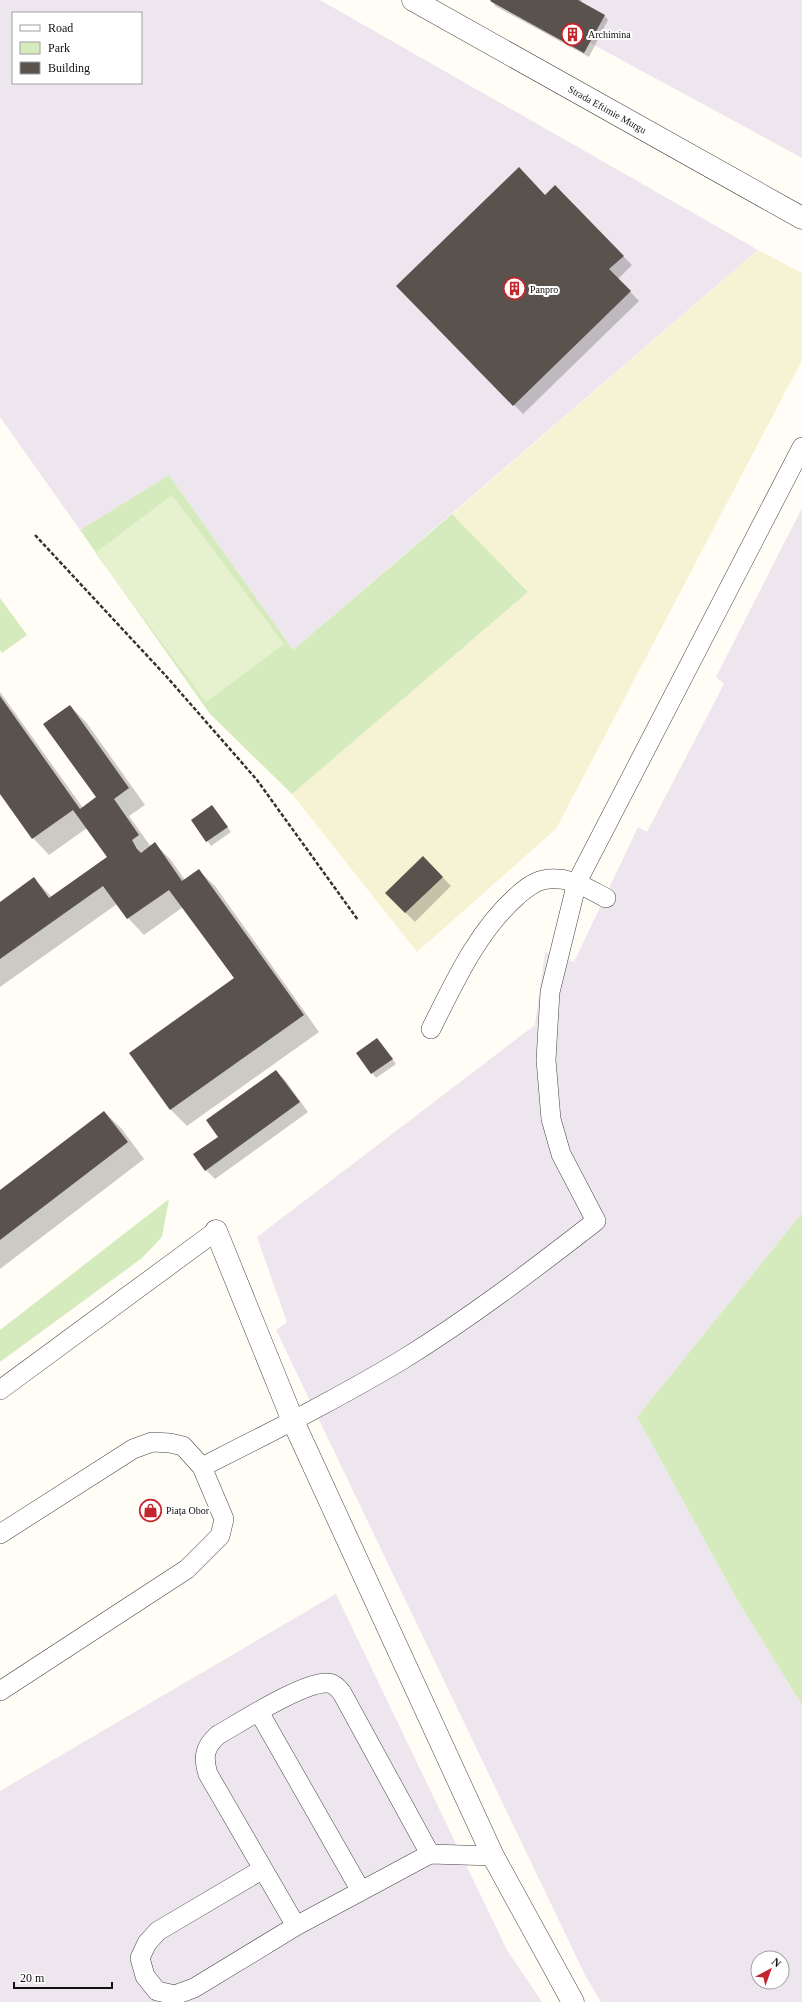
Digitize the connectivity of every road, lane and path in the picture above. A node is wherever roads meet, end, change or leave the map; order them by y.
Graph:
1 (412, 0) edge
2 (802, 218) edge
3 (802, 447) edge
4 (35, 535) dead end
5 (577, 882) junction
6 (606, 898) dead end
7 (358, 920) dead end
8 (431, 1029) dead end
9 (216, 1231) joint
10 (0, 1390) edge
11 (293, 1421) junction
12 (202, 1466) junction
13 (0, 1534) edge
14 (0, 1691) edge
15 (259, 1712) junction
16 (430, 1854) junction
17 (493, 1856) junction
18 (263, 1869) junction
19 (361, 1891) junction
20 (296, 1926) junction
21 (573, 2002) edge

1 - 2 street, Strada Eftimie Murgu
3 - 5 lane
4 - 7 path
5 - 6 lane
5 - 8 lane
5 - 11 lane
9 - 10 lane
9 - 11 street
11 - 12 lane
11 - 17 street
12 - 13 lane
12 - 14 lane
15 - 16 lane
15 - 18 lane
15 - 19 lane
16 - 17 lane
16 - 19 lane
17 - 21 street
18 - 20 lane
18 - 20 lane
19 - 20 lane

